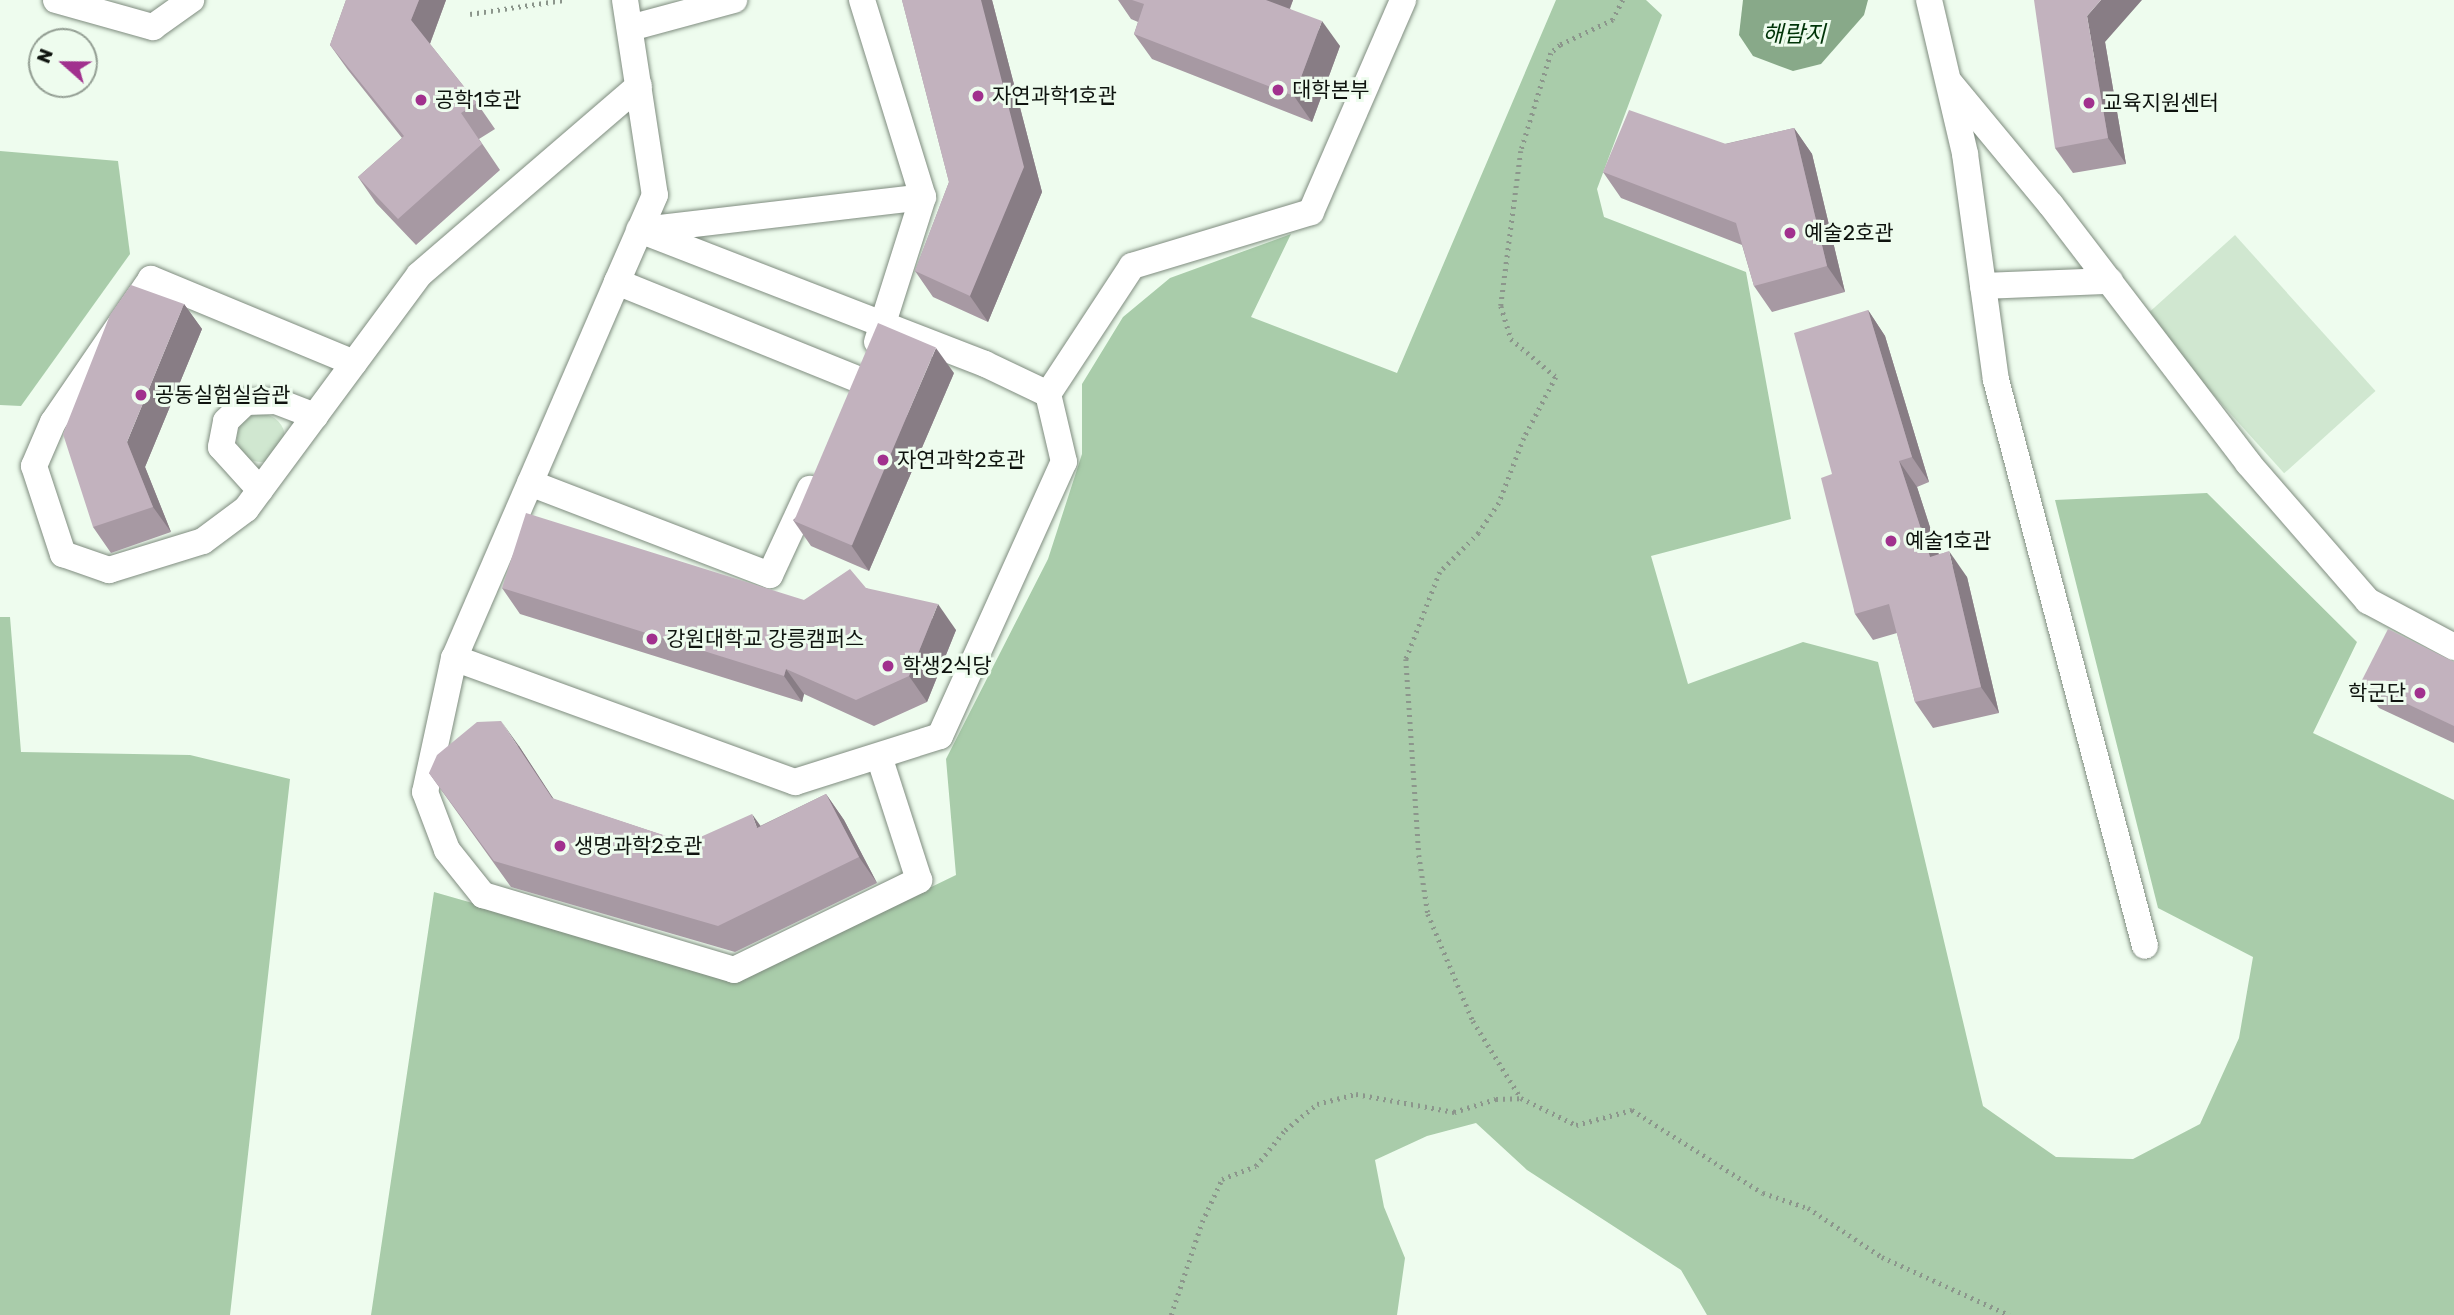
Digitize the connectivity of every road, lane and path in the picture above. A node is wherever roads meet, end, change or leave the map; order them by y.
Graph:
1 (56, 0) edge
2 (191, 0) edge
3 (564, 0) edge
4 (625, 0) edge
5 (734, 0) edge
6 (862, 0) edge
7 (1403, 0) edge
8 (1623, 0) edge
9 (1928, 0) edge
10 (470, 14) dead end
11 (630, 28) junction
12 (1947, 79) junction
13 (639, 86) junction
14 (923, 197) junction
15 (639, 230) junction
16 (2110, 281) junction
17 (617, 282) junction
18 (1983, 286) junction
19 (884, 327) junction
20 (354, 363) junction
21 (859, 380) junction
22 (1048, 394) junction
23 (848, 404) edge
24 (314, 416) junction
25 (820, 465) edge
26 (530, 483) junction
27 (260, 490) junction
28 (2454, 647) edge
29 (454, 658) junction
30 (879, 755) junction
31 (2145, 946) dead end
32 (1521, 1098) junction
33 (1171, 1315) edge
34 (2009, 1315) edge

1 - 2 street
3 - 10 path
4 - 11 street
5 - 11 street
6 - 14 street
7 - 22 street
8 - 32 path
9 - 12 street
11 - 13 street
12 - 16 street
12 - 18 street
13 - 15 street
13 - 20 street
14 - 15 street
14 - 19 street
15 - 17 street
15 - 19 street
16 - 18 street
16 - 28 street
17 - 21 street
17 - 26 street
18 - 31 street
19 - 21 street
19 - 22 street
20 - 24 street
20 - 27 street
21 - 23 street
22 - 30 street
24 - 27 street
24 - 27 street
25 - 26 street
26 - 29 street
29 - 30 street
29 - 30 street
32 - 33 path
32 - 34 path

